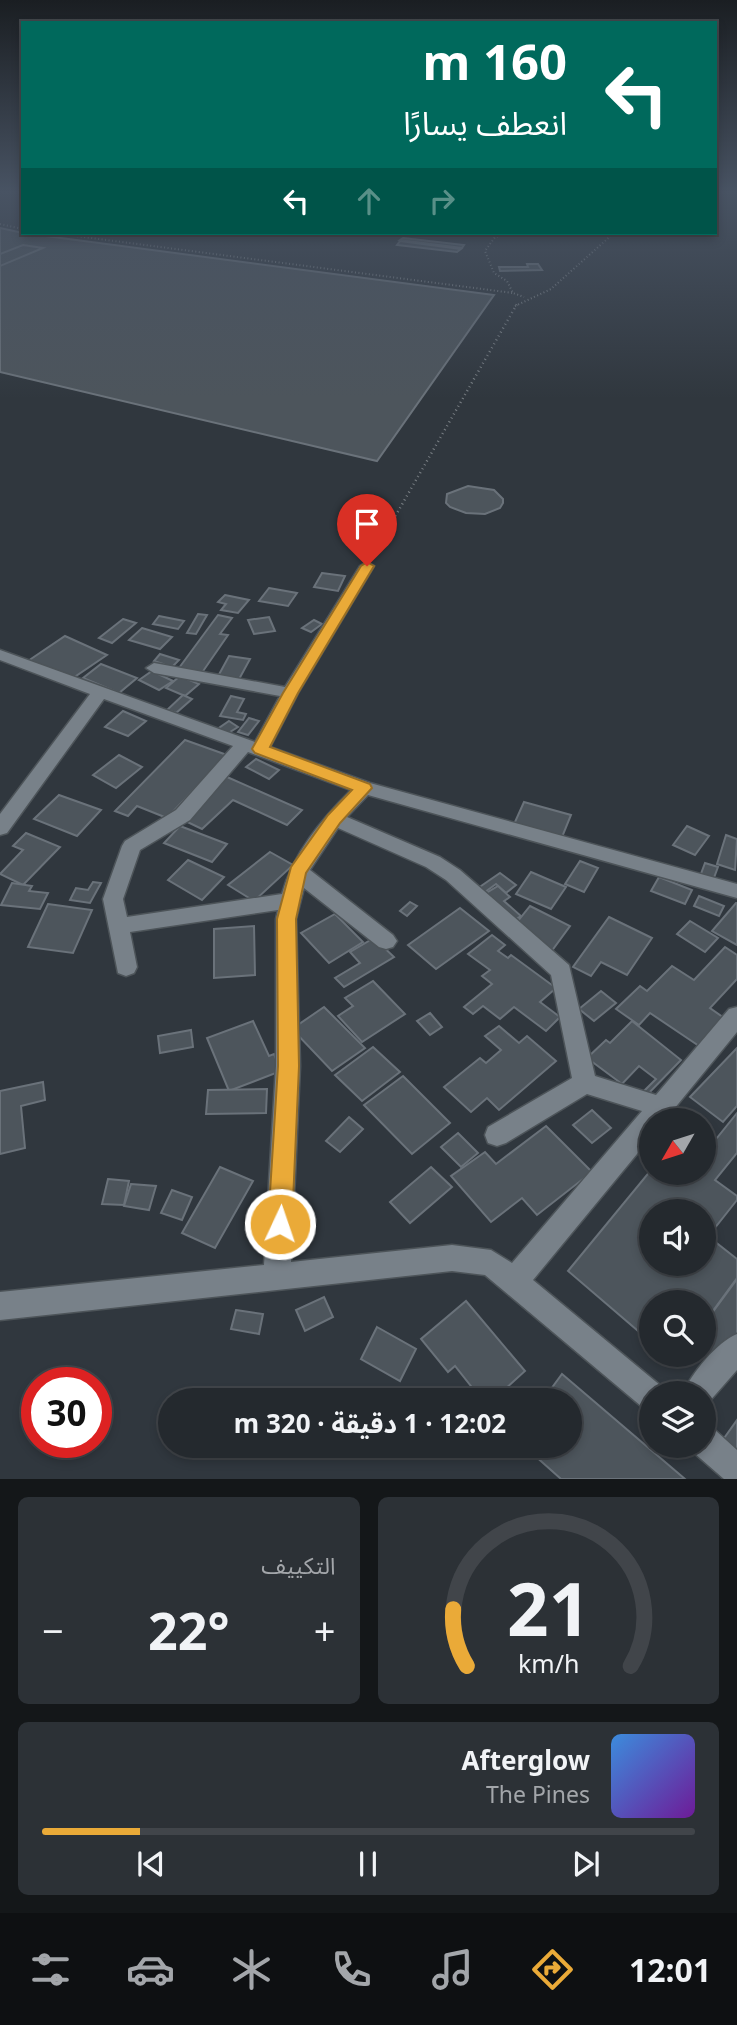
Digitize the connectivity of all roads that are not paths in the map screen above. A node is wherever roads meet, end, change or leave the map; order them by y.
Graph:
1 (367, 566) road end
2 (0, 655) edge
3 (154, 668) dead end
4 (100, 692) junction
5 (290, 693) junction
6 (253, 746) junction
7 (364, 788) junction
8 (334, 819) junction
9 (0, 828) edge
10 (298, 872) junction
11 (737, 891) edge
12 (291, 900) junction
13 (118, 926) junction
14 (386, 941) dead end
15 (126, 967) dead end
16 (737, 1016) edge
17 (585, 1083) junction
18 (661, 1107) junction
19 (497, 1135) dead end
20 (277, 1277) junction
21 (514, 1282) junction
22 (0, 1306) edge
23 (737, 1348) edge
24 (708, 1381) edge
25 (639, 1386) edge
26 (716, 1452) edge
27 (737, 1470) edge

1 - 5 street
2 - 4 street
3 - 5 street
4 - 6 street
4 - 9 street
5 - 6 street
6 - 7 street
6 - 13 street
7 - 8 street
7 - 11 street
8 - 10 street
8 - 17 street
10 - 12 street
10 - 14 street
12 - 13 street
12 - 20 street
13 - 15 street
16 - 18 street
17 - 18 street
17 - 19 street
18 - 21 street
20 - 21 street
20 - 22 street
21 - 25 street
23 - 24 street
26 - 27 street

